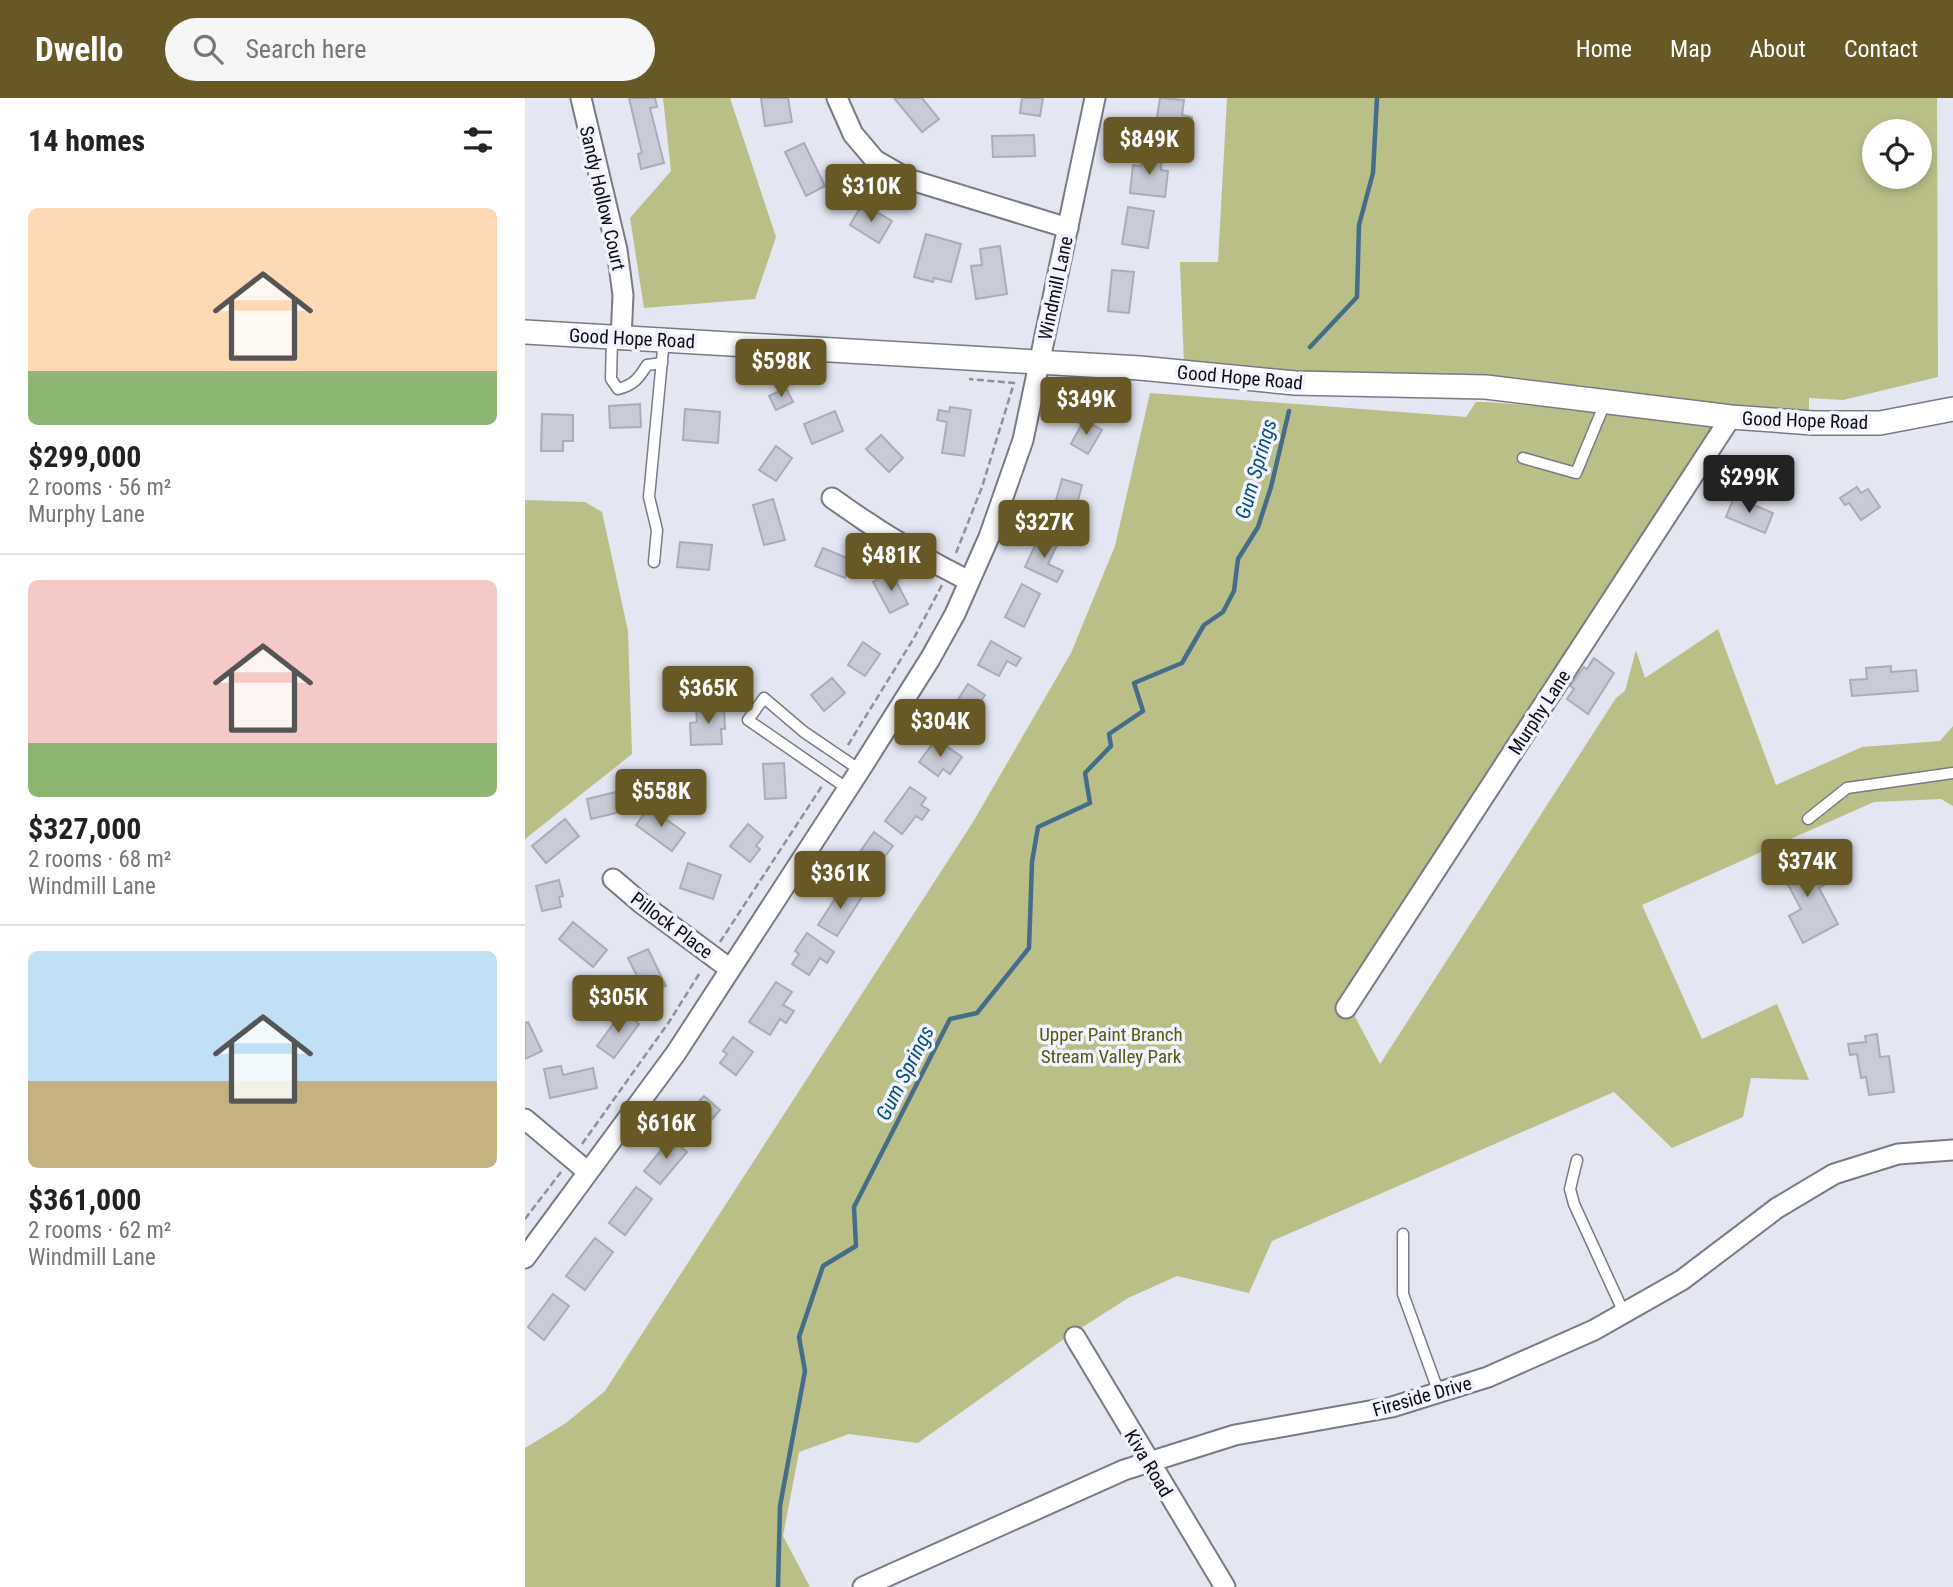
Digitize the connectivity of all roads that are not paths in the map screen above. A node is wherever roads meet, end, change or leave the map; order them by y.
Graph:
1 (581, 98) edge
2 (837, 98) edge
3 (1095, 98) edge
4 (1068, 228) junction
5 (525, 332) edge
6 (617, 339) junction
7 (664, 339) junction
8 (1040, 362) junction
9 (661, 363) junction
10 (1605, 402) junction
11 (1953, 409) edge
12 (1731, 417) junction
13 (1523, 458) dead end
14 (832, 498) dead end
15 (653, 562) dead end
16 (969, 582) junction
17 (860, 770) junction
18 (1953, 773) edge
19 (848, 789) junction
20 (1808, 819) dead end
21 (614, 879) dead end
22 (730, 969) junction
23 (1346, 1007) dead end
24 (525, 1119) edge
25 (1953, 1150) edge
26 (1577, 1160) dead end
27 (588, 1172) junction
28 (1403, 1234) dead end
29 (525, 1258) edge
30 (1624, 1313) junction
31 (1075, 1337) dead end
32 (1439, 1392) junction
33 (1148, 1462) junction
34 (863, 1587) edge
35 (1225, 1587) edge

1 - 6 street, Sandy Hollow Court
2 - 4 street
3 - 4 street, Windmill Lane
4 - 8 street, Windmill Lane
5 - 6 street, Good Hope Road
6 - 7 street, Good Hope Road
6 - 9 lane
7 - 8 street, Good Hope Road
7 - 9 lane
8 - 10 street, Good Hope Road
8 - 16 street, Windmill Lane
9 - 15 lane
10 - 12 street, Good Hope Road
10 - 13 lane
11 - 12 street, Good Hope Road
12 - 23 street, Murphy Lane
14 - 16 street
16 - 17 street, Windmill Lane
17 - 19 street, Windmill Lane
17 - 19 lane
18 - 20 lane
19 - 22 street, Windmill Lane
21 - 22 street, Pillock Place
22 - 27 street, Windmill Lane
24 - 27 street
25 - 30 street, Fireside Drive
26 - 30 lane
27 - 29 street, Windmill Lane
28 - 32 lane
30 - 32 street, Fireside Drive
31 - 33 street, Kiva Road
32 - 33 street, Fireside Drive
33 - 34 street, Fireside Drive
33 - 35 street, Kiva Road

